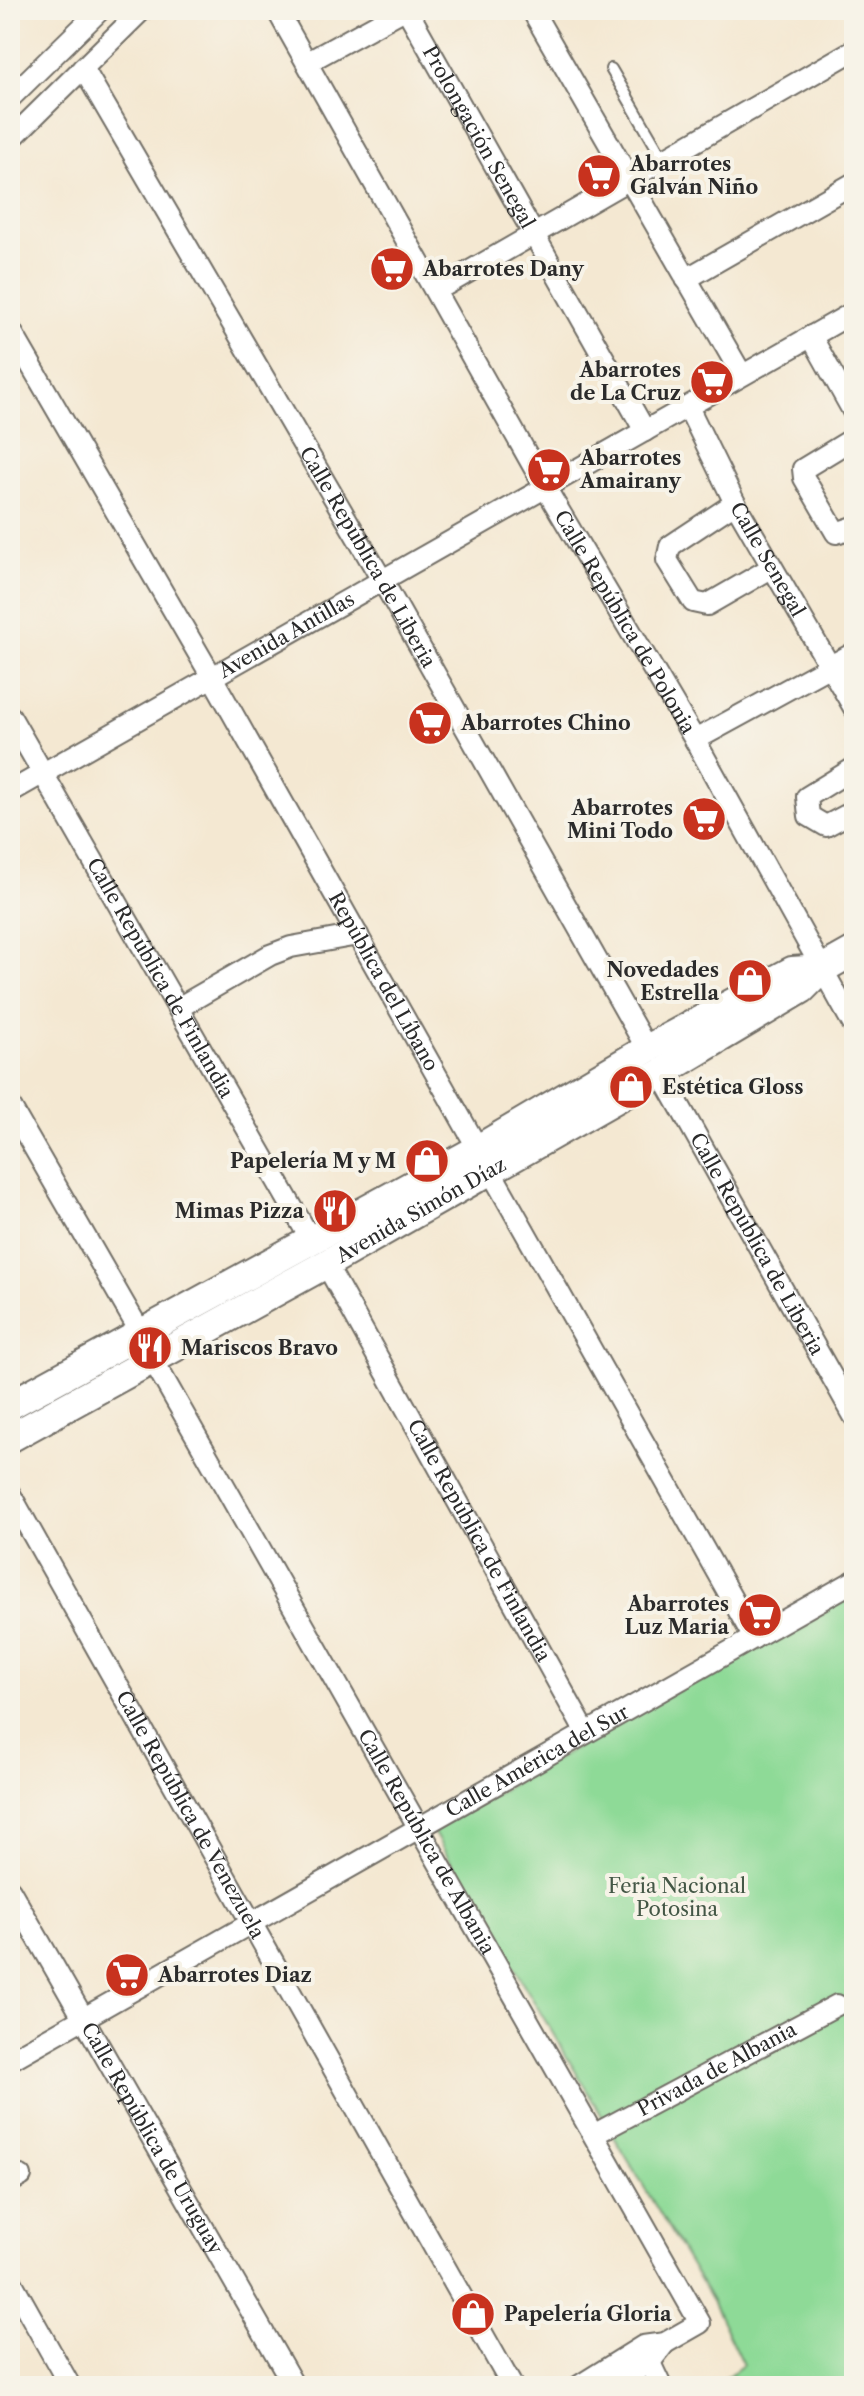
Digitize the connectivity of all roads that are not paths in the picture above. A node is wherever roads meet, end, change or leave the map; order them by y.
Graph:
1 (100, 10) edge
2 (142, 10) edge
3 (277, 10) edge
4 (405, 10) edge
5 (532, 10) edge
6 (854, 50) edge
7 (308, 62) junction
8 (83, 68) junction
9 (611, 69) dead end
10 (10, 98) edge
11 (10, 140) edge
12 (664, 160) junction
13 (630, 180) junction
14 (854, 183) edge
15 (532, 237) junction
16 (686, 279) junction
17 (437, 290) junction
18 (854, 312) edge
19 (10, 329) edge
20 (811, 336) junction
21 (742, 375) junction
22 (688, 407) junction
23 (854, 413) edge
24 (645, 431) junction
25 (854, 438) edge
26 (545, 487) junction
27 (735, 503) junction
28 (854, 527) edge
29 (771, 568) junction
30 (382, 580) junction
31 (854, 653) edge
32 (830, 666) junction
33 (212, 677) junction
34 (854, 708) edge
35 (10, 716) edge
36 (695, 740) junction
37 (854, 768) edge
38 (43, 773) junction
39 (10, 792) edge
40 (854, 811) edge
41 (358, 935) junction
42 (854, 951) edge
43 (822, 969) junction
44 (178, 1008) junction
45 (854, 1026) edge
46 (654, 1061) junction
47 (10, 1106) edge
48 (484, 1159) junction
49 (311, 1240) junction
50 (326, 1264) junction
51 (147, 1347) junction
52 (10, 1405) edge
53 (854, 1416) edge
54 (10, 1438) edge
55 (10, 1494) edge
56 (854, 1581) edge
57 (754, 1638) junction
58 (586, 1733) junction
59 (419, 1828) junction
60 (10, 1890) edge
61 (253, 1923) junction
62 (837, 2005) dead end
63 (83, 2019) junction
64 (10, 2060) edge
65 (595, 2134) junction
66 (10, 2279) edge
67 (646, 2354) junction
68 (70, 2386) edge
69 (294, 2386) edge
70 (512, 2386) edge
71 (579, 2386) edge
72 (612, 2386) edge
73 (661, 2386) edge

1 - 10 street
2 - 8 street
3 - 7 street, Calle República de Polonia
4 - 7 street
4 - 15 street, Prolongación Senegal
5 - 13 street
6 - 12 street
7 - 17 street, Calle República de Polonia
8 - 11 street
8 - 30 street, Calle República de Liberia
9 - 12 lane
12 - 13 street
13 - 15 street
13 - 16 street
14 - 16 street
15 - 17 street
15 - 24 street, Prolongación Senegal
16 - 21 street
17 - 26 street, Calle República de Polonia
18 - 20 street, Avenida Antillas
19 - 33 street, República del Líbano
20 - 21 street, Avenida Antillas
20 - 23 street
21 - 22 street, Avenida Antillas
22 - 24 street, Avenida Antillas
22 - 27 street, Calle Senegal
24 - 26 street, Avenida Antillas
25 - 28 street
26 - 30 street, Avenida Antillas
26 - 36 street, Calle República de Polonia
27 - 29 street, Calle Senegal
27 - 29 street
29 - 32 street, Calle Senegal
30 - 33 street, Avenida Antillas
30 - 46 street, Calle República de Liberia
31 - 32 street
32 - 34 street, Calle Senegal
32 - 36 street
33 - 38 street, Avenida Antillas
33 - 41 street, República del Líbano
35 - 38 street, Calle República de Finlandia
36 - 43 street, Calle República de Polonia
37 - 40 street
38 - 39 street, Avenida Antillas
38 - 44 street, Calle República de Finlandia
41 - 44 street
41 - 48 street, República del Líbano
42 - 43 main road, Avenida Simón Díaz
43 - 45 street, Calle República de Polonia
43 - 46 main road, Avenida Simón Díaz
44 - 49 street, Calle República de Finlandia
46 - 48 main road, Avenida Simón Díaz
46 - 53 street, Calle República de Liberia
47 - 51 street, Calle República de Albania
48 - 49 main road, Avenida Simón Díaz
48 - 50 main road, Avenida Simón Díaz
48 - 57 street, República del Líbano
49 - 51 main road, Avenida Simón Díaz
50 - 51 main road, Avenida Simón Díaz
50 - 58 street, Calle República de Finlandia
51 - 52 main road, Avenida Simón Díaz
51 - 54 main road, Avenida Simón Díaz
51 - 59 street, Calle República de Albania
55 - 61 street, Calle República de Venezuela
56 - 57 street, Calle América del Sur
57 - 58 street, Calle América del Sur
58 - 59 street, Calle América del Sur
59 - 61 street, Calle América del Sur
59 - 65 street, Calle República de Albania
60 - 63 street, Calle República de Uruguay
61 - 63 street, Calle América del Sur
61 - 70 street, Calle República de Venezuela
62 - 65 street, Privada de Albania
63 - 64 street, Calle América del Sur
63 - 69 street, Calle República de Uruguay
65 - 67 street, Calle República de Albania
66 - 68 street
67 - 71 street
67 - 72 street
67 - 73 street

